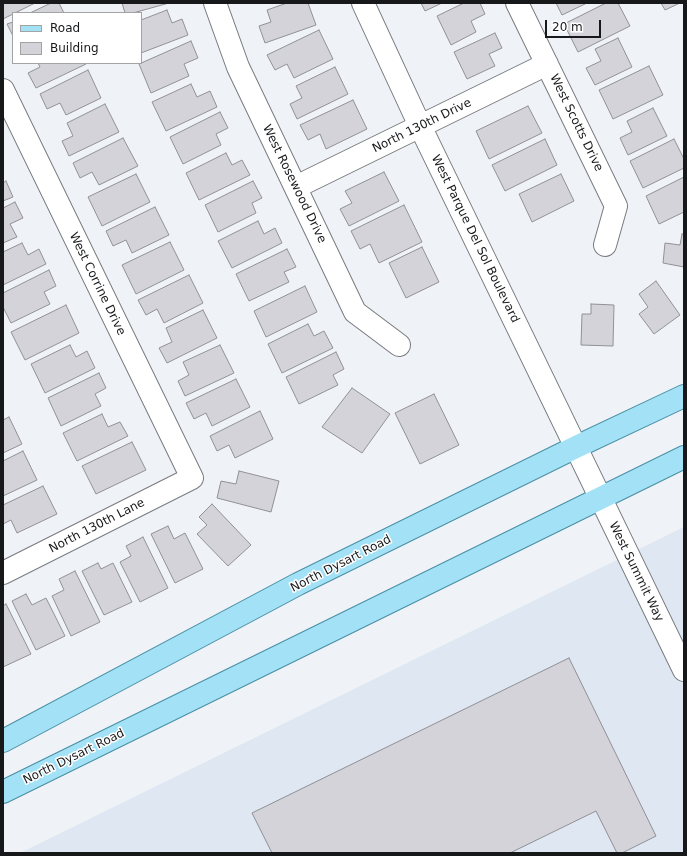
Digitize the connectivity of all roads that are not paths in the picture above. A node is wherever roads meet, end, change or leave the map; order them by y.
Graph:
1 (215, 3) edge
2 (363, 3) edge
3 (517, 3) edge
4 (547, 64) junction
5 (3, 90) edge
6 (420, 126) junction
7 (296, 187) junction
8 (605, 245) dead end
9 (399, 345) dead end
10 (684, 396) edge
11 (576, 447) junction
12 (684, 457) edge
13 (589, 474) joint
14 (192, 478) joint
15 (600, 498) junction
16 (3, 573) edge
17 (684, 670) edge
18 (3, 741) edge
19 (3, 792) edge

1 - 7 street, West Rosewood Drive
2 - 6 street, West Parque Del Sol Boulevard
3 - 4 street, West Scotts Drive
4 - 6 street, North 130th Drive
4 - 8 street, West Scotts Drive
5 - 14 street, West Corrine Drive
6 - 7 street, North 130th Drive
6 - 11 street, West Parque Del Sol Boulevard
7 - 9 street, West Rosewood Drive
10 - 11 main road, North Dysart Road
11 - 13 street, West Parque Del Sol Boulevard
11 - 18 main road, North Dysart Road
12 - 15 main road, North Dysart Road
13 - 15 street, West Summit Way
14 - 16 street, North 130th Lane
15 - 17 street, West Summit Way
15 - 19 main road, North Dysart Road

